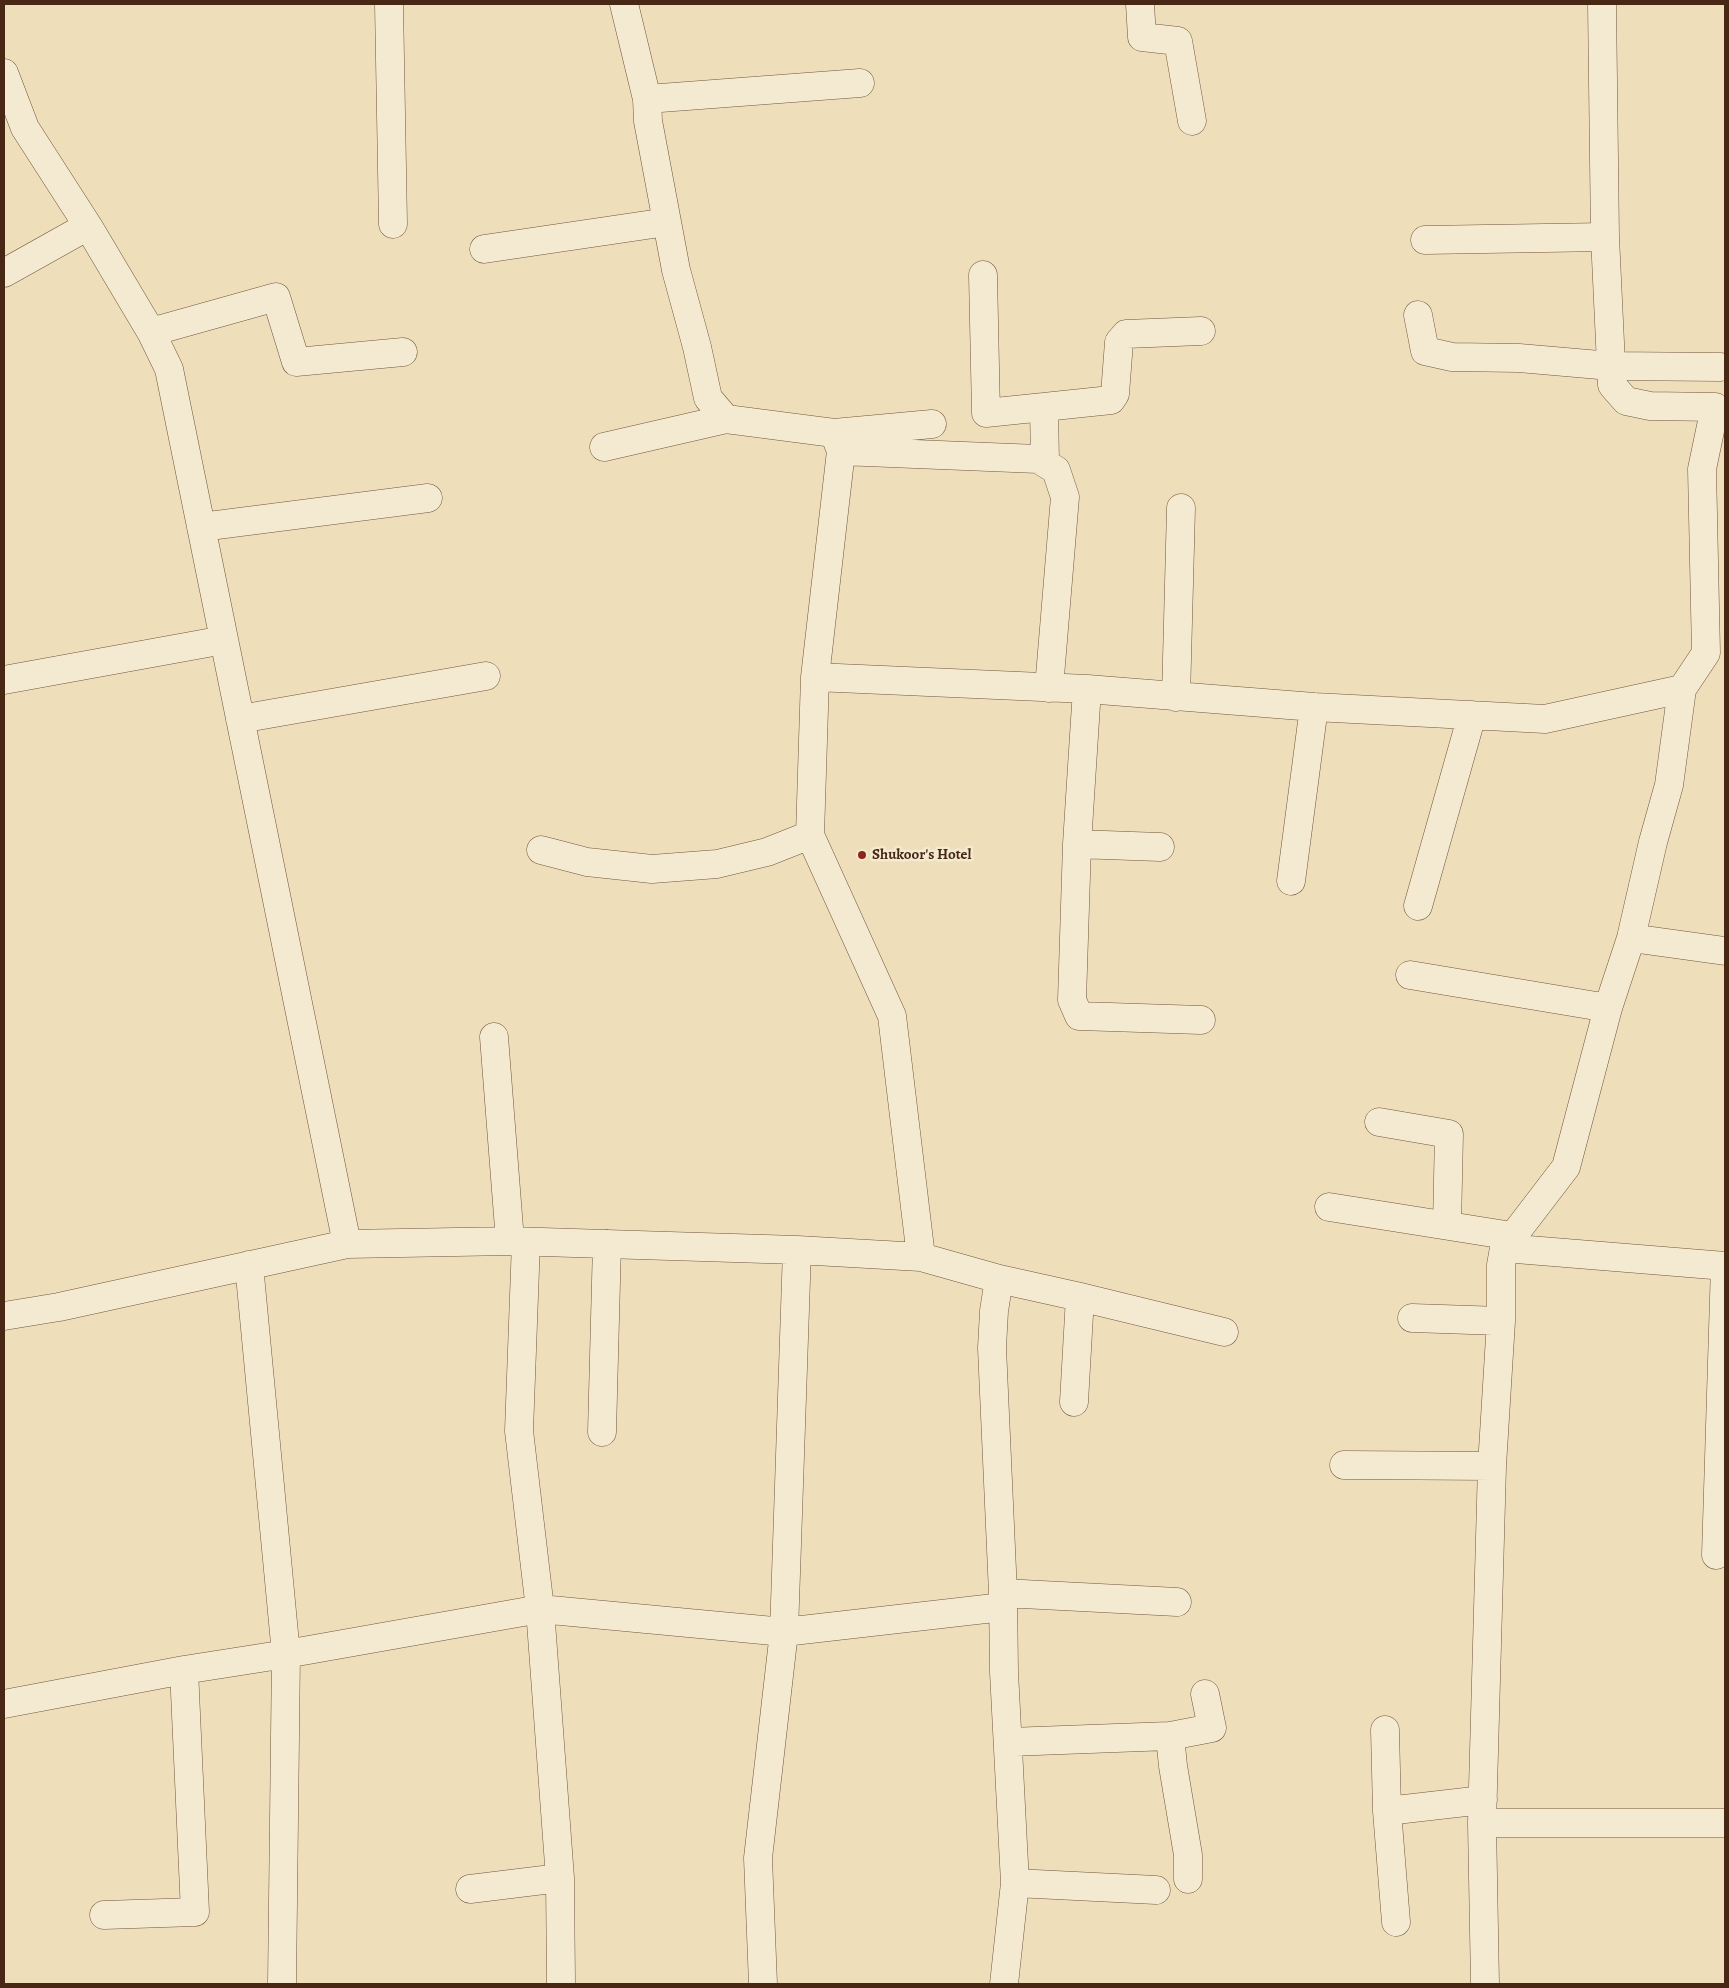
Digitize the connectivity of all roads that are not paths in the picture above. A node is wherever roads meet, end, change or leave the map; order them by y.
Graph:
1 (389, 4) edge
2 (624, 4) edge
3 (1140, 4) edge
4 (1602, 4) edge
5 (4, 73) edge
6 (860, 83) dead end
7 (647, 99) junction
8 (1192, 121) dead end
9 (667, 222) junction
10 (393, 224) dead end
11 (88, 226) junction
12 (1605, 237) junction
13 (1425, 240) dead end
14 (484, 249) dead end
15 (4, 273) edge
16 (983, 275) dead end
17 (1418, 315) dead end
18 (1201, 331) dead end
19 (151, 332) junction
20 (403, 352) dead end
21 (1611, 366) junction
22 (1723, 367) edge
23 (1044, 407) junction
24 (1715, 407) junction
25 (726, 419) junction
26 (932, 424) dead end
27 (838, 442) junction
28 (604, 447) dead end
29 (1045, 463) junction
30 (428, 498) dead end
31 (1181, 508) dead end
32 (201, 527) junction
33 (224, 640) junction
34 (1716, 650) edge
35 (486, 676) dead end
36 (815, 677) junction
37 (4, 680) edge
38 (1049, 688) junction
39 (1087, 689) junction
40 (1682, 689) junction
41 (1176, 697) junction
42 (1314, 707) junction
43 (1472, 715) junction
44 (240, 720) junction
45 (810, 835) junction
46 (1077, 844) junction
47 (1160, 847) dead end
48 (541, 850) dead end
49 (1291, 881) dead end
50 (1418, 906) dead end
51 (1631, 938) junction
52 (1725, 951) edge
53 (1410, 976) dead end
54 (1608, 1008) junction
55 (1201, 1020) dead end
56 (494, 1037) dead end
57 (1379, 1122) dead end
58 (1329, 1207) dead end
59 (1447, 1226) junction
60 (518, 1241) junction
61 (1508, 1242) junction
62 (347, 1244) junction
63 (607, 1244) junction
64 (797, 1250) junction
65 (921, 1257) junction
66 (249, 1266) junction
67 (1725, 1266) edge
68 (999, 1279) junction
69 (1080, 1297) junction
70 (4, 1316) edge
71 (1412, 1318) dead end
72 (1501, 1321) junction
73 (1224, 1332) dead end
74 (1074, 1402) dead end
75 (602, 1432) dead end
76 (1344, 1465) dead end
77 (1492, 1466) junction
78 (1716, 1555) dead end
79 (1003, 1600) junction
80 (1177, 1602) dead end
81 (540, 1609) junction
82 (784, 1632) junction
83 (286, 1654) junction
84 (184, 1670) junction
85 (1205, 1694) dead end
86 (4, 1704) edge
87 (1384, 1730) dead end
88 (1170, 1736) junction
89 (1009, 1742) junction
90 (1387, 1811) junction
91 (1482, 1811) junction
92 (1725, 1823) edge
93 (560, 1878) junction
94 (1188, 1879) dead end
95 (1015, 1883) junction
96 (470, 1890) dead end
97 (1156, 1890) dead end
98 (104, 1915) dead end
99 (1396, 1922) dead end
100 (282, 1984) edge
101 (561, 1984) edge
102 (762, 1984) edge
103 (1004, 1984) edge
104 (1485, 1984) edge

1 - 10 street
2 - 7 street
3 - 8 street
4 - 12 street
5 - 11 street
6 - 7 street
7 - 9 street
9 - 14 street
9 - 25 street
11 - 15 street
11 - 19 street
12 - 13 street
12 - 21 street
16 - 23 street
17 - 21 street
18 - 23 street
19 - 20 street
19 - 32 street
21 - 22 street
21 - 24 street
22 - 24 street
23 - 29 street
24 - 34 street
25 - 27 street
25 - 28 street
26 - 27 street
27 - 29 street
27 - 36 street
29 - 38 street
30 - 32 street
31 - 41 street
32 - 33 street
33 - 37 street
33 - 44 street
34 - 40 street
35 - 44 street
36 - 38 street
36 - 45 street
38 - 39 street
39 - 41 street
39 - 46 street
40 - 43 street
40 - 51 street
41 - 42 street
42 - 43 street
42 - 49 street
43 - 50 street
44 - 62 street
45 - 48 street
45 - 65 street
46 - 47 street
46 - 55 street
51 - 52 street
51 - 54 street
53 - 54 street
54 - 61 street
56 - 60 street
57 - 59 street
58 - 59 street
59 - 61 street
60 - 62 street
60 - 63 street
60 - 81 street
61 - 67 street
61 - 72 street
62 - 66 street
63 - 64 street
63 - 75 street
64 - 65 street
64 - 82 street
65 - 68 street
66 - 70 street
66 - 83 street
67 - 78 street
68 - 69 street
68 - 79 street
69 - 73 street
69 - 74 street
71 - 72 street
72 - 77 street
76 - 77 street
77 - 91 street
79 - 80 street
79 - 82 street
79 - 89 street
81 - 82 street
81 - 83 street
81 - 93 street
82 - 102 street
83 - 84 street
83 - 100 street
84 - 86 street
84 - 98 street
85 - 88 street
87 - 90 street
88 - 89 street
88 - 94 street
89 - 95 street
90 - 91 street
90 - 99 street
91 - 92 street
91 - 104 street
93 - 96 street
93 - 101 street
95 - 97 street
95 - 103 street

